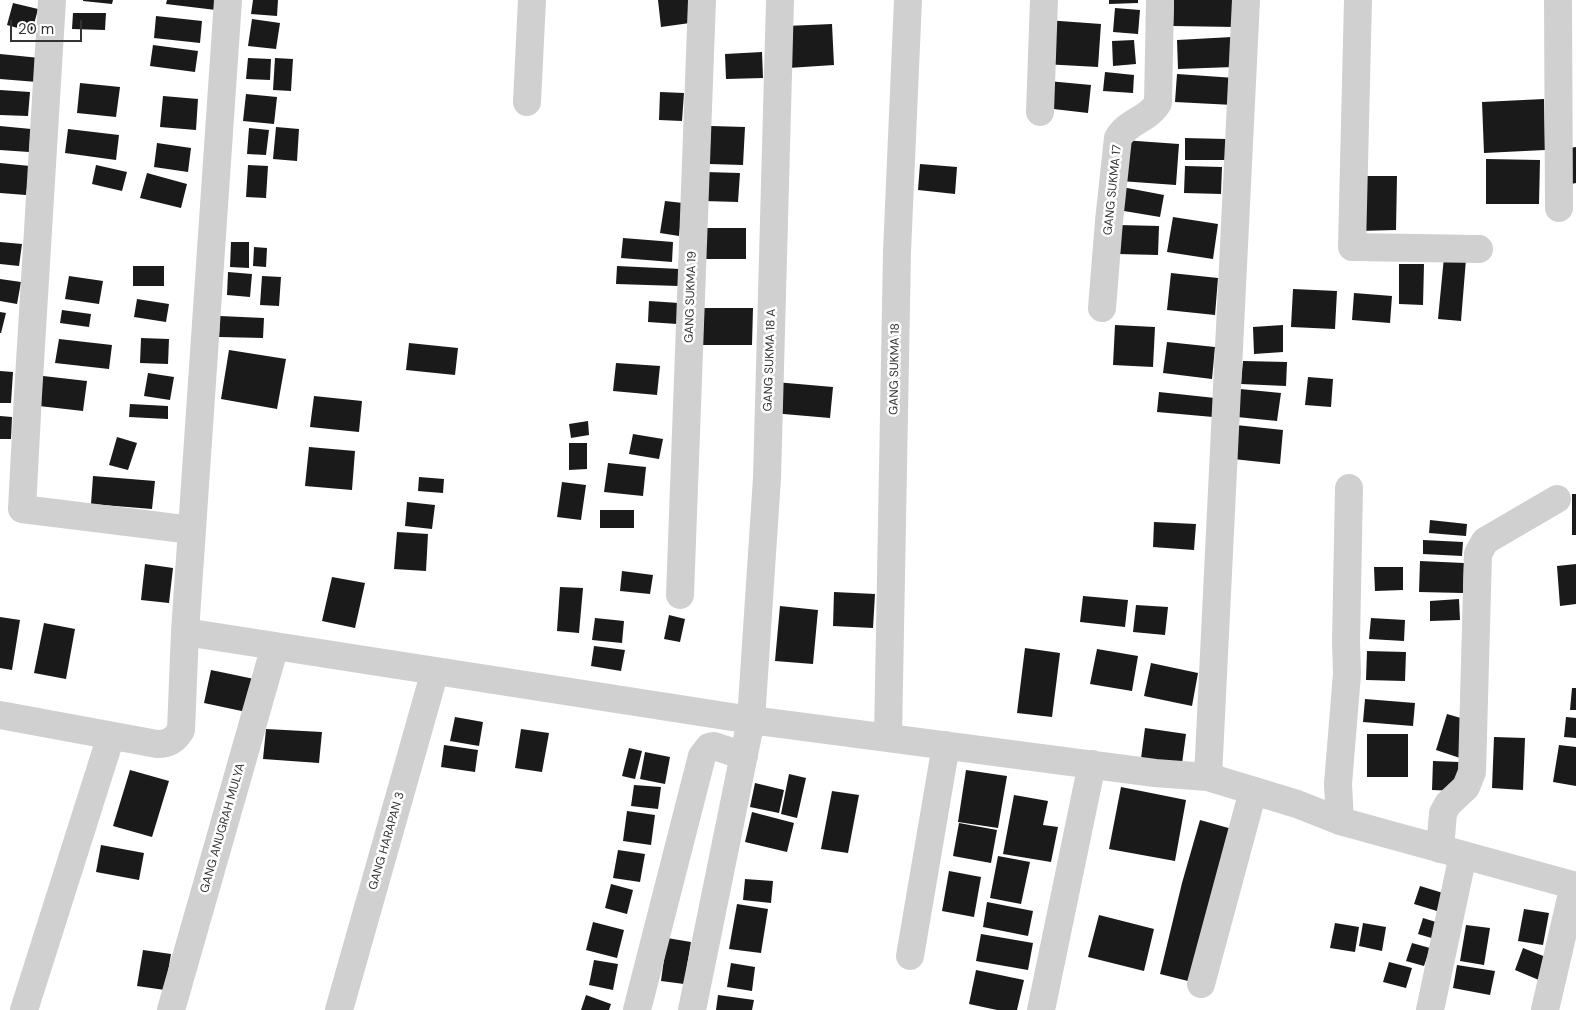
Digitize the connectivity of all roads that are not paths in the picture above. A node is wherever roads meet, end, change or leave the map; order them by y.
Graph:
1 (52, 0) edge
2 (228, 0) edge
3 (532, 0) edge
4 (702, 0) edge
5 (780, 0) edge
6 (908, 0) edge
7 (1044, 0) edge
8 (1160, 0) edge
9 (1246, 0) edge
10 (1358, 0) edge
11 (1558, 0) edge
12 (527, 102) dead end
13 (1040, 112) dead end
14 (1559, 208) dead end
15 (1479, 249) dead end
16 (1102, 308) dead end
17 (1350, 488) dead end
18 (1556, 499) dead end
19 (192, 530) junction
20 (680, 594) dead end
21 (185, 632) junction
22 (276, 646) junction
23 (435, 671) junction
24 (0, 715) edge
25 (751, 720) junction
26 (111, 736) junction
27 (888, 738) junction
28 (946, 745) junction
29 (744, 756) junction
30 (1092, 764) junction
31 (1208, 777) junction
32 (1253, 791) junction
33 (1340, 821) junction
34 (1451, 852) junction
35 (1575, 886) edge
36 (910, 956) dead end
37 (1201, 984) dead end
38 (24, 1010) edge
39 (171, 1010) edge
40 (340, 1010) edge
41 (637, 1010) edge
42 (692, 1010) edge
43 (1041, 1010) edge
44 (1430, 1010) edge
45 (1545, 1010) edge

1 - 19 street
2 - 19 street
3 - 12 street
4 - 20 street, GANG SUKMA 19
5 - 25 street, GANG SUKMA 18 A
6 - 27 street, GANG SUKMA 18
7 - 13 street
8 - 16 street, GANG SUKMA 17
9 - 31 street
10 - 15 street
11 - 14 street
17 - 33 street
18 - 34 street
19 - 21 street
21 - 22 street
21 - 26 street
22 - 23 street
22 - 39 street, GANG ANUGRAH MULYA
23 - 25 street
23 - 40 street, GANG HARAPAN 3
24 - 26 street
25 - 27 street
25 - 29 street, GANG SUKMA 18 A
26 - 38 street
27 - 28 street
28 - 30 street
28 - 36 street
29 - 41 street
29 - 42 street, GANG SUKMA 18 A
30 - 31 street
30 - 43 street
31 - 32 street
32 - 33 street
32 - 37 street
33 - 34 street
34 - 35 street
34 - 44 street
35 - 45 street

